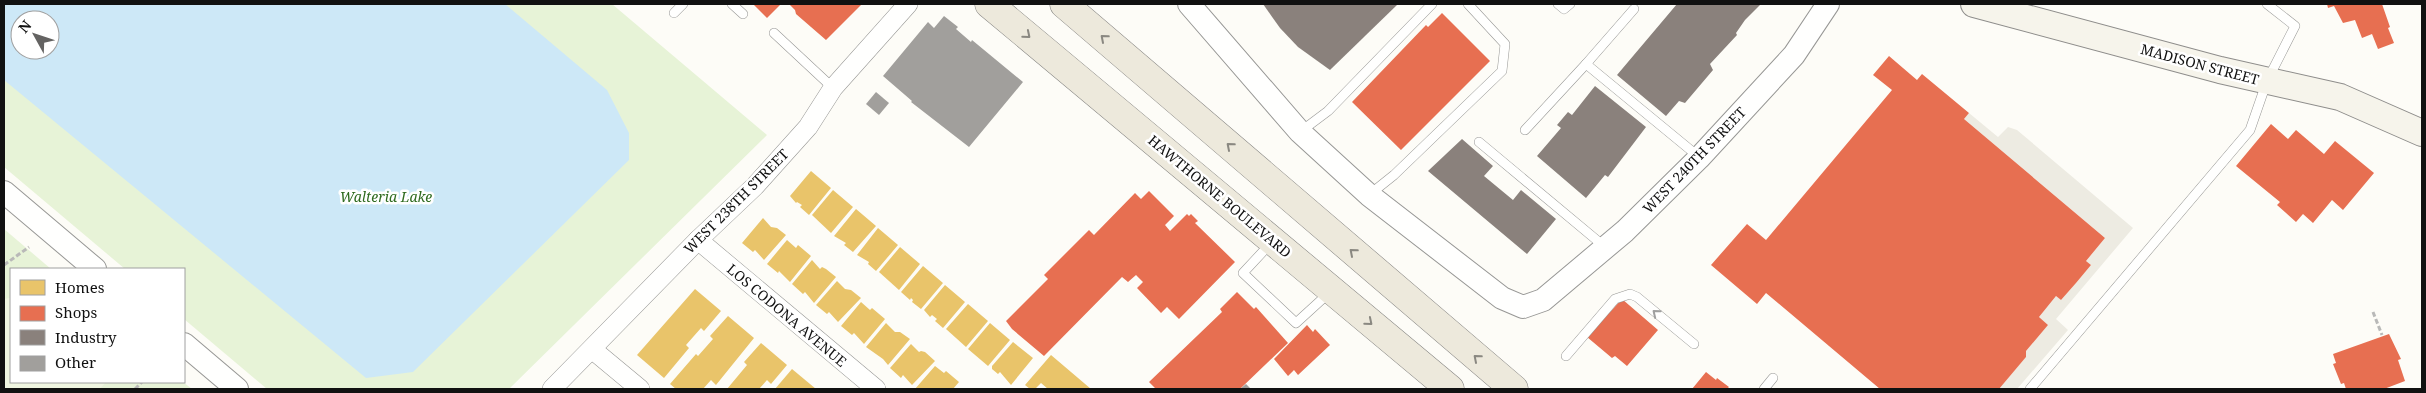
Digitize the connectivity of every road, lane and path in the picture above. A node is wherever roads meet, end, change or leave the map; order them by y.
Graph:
1 (684, 4) edge
2 (732, 4) edge
3 (908, 4) edge
4 (989, 4) edge
5 (1064, 4) edge
6 (1189, 4) edge
7 (1432, 4) edge
8 (1468, 4) edge
9 (1558, 4) edge
10 (1570, 4) edge
11 (1828, 4) edge
12 (1974, 4) edge
13 (2267, 4) edge
14 (1634, 9) dead end
15 (674, 14) dead end
16 (743, 14) dead end
17 (774, 33) dead end
18 (1586, 64) junction
19 (2267, 81) junction
20 (834, 88) junction
21 (1524, 130) dead end
22 (1300, 132) junction
23 (2422, 133) edge
24 (1479, 142) dead end
25 (1699, 158) junction
26 (4, 192) edge
27 (1369, 195) junction
28 (698, 240) junction
29 (1273, 241) junction
30 (29, 248) dead end
31 (1605, 248) junction
32 (4, 265) edge
33 (94, 268) edge
34 (1332, 290) junction
35 (2373, 312) dead end
36 (2382, 335) dead end
37 (1694, 344) dead end
38 (185, 345) edge
39 (593, 350) junction
40 (1566, 356) dead end
41 (1773, 378) dead end
42 (237, 389) edge
43 (552, 389) edge
44 (640, 389) edge
45 (876, 389) edge
46 (1450, 389) edge
47 (1514, 389) edge
48 (1764, 389) edge
49 (2030, 389) edge

1 - 15 lane
2 - 16 lane
3 - 20 street, WEST 238TH STREET
4 -> 29 main road, HAWTHORNE BOULEVARD
47 -> 5 main road
6 - 22 street
7 - 22 lane
8 - 27 lane
9 - 10 lane
11 - 25 street, WEST 240TH STREET
12 - 19 main road, MADISON STREET
13 - 19 lane
14 - 18 lane
17 - 20 lane
18 - 21 lane
18 - 25 lane
19 - 23 main road, MADISON STREET
19 - 49 lane
20 - 28 street, WEST 238TH STREET
22 - 27 street
24 - 31 lane
25 - 31 street, WEST 240TH STREET
26 - 33 street
27 - 31 street, WEST 240TH STREET
28 - 39 street, WEST 238TH STREET
28 - 45 street, LOS CODONA AVENUE
29 - 34 main road, HAWTHORNE BOULEVARD
29 - 34 lane
30 - 32 path
34 -> 46 main road, HAWTHORNE BOULEVARD
35 - 36 path
37 -> 40 lane
38 - 42 street
39 - 43 street, WEST 238TH STREET
39 - 44 street
41 - 48 lane

